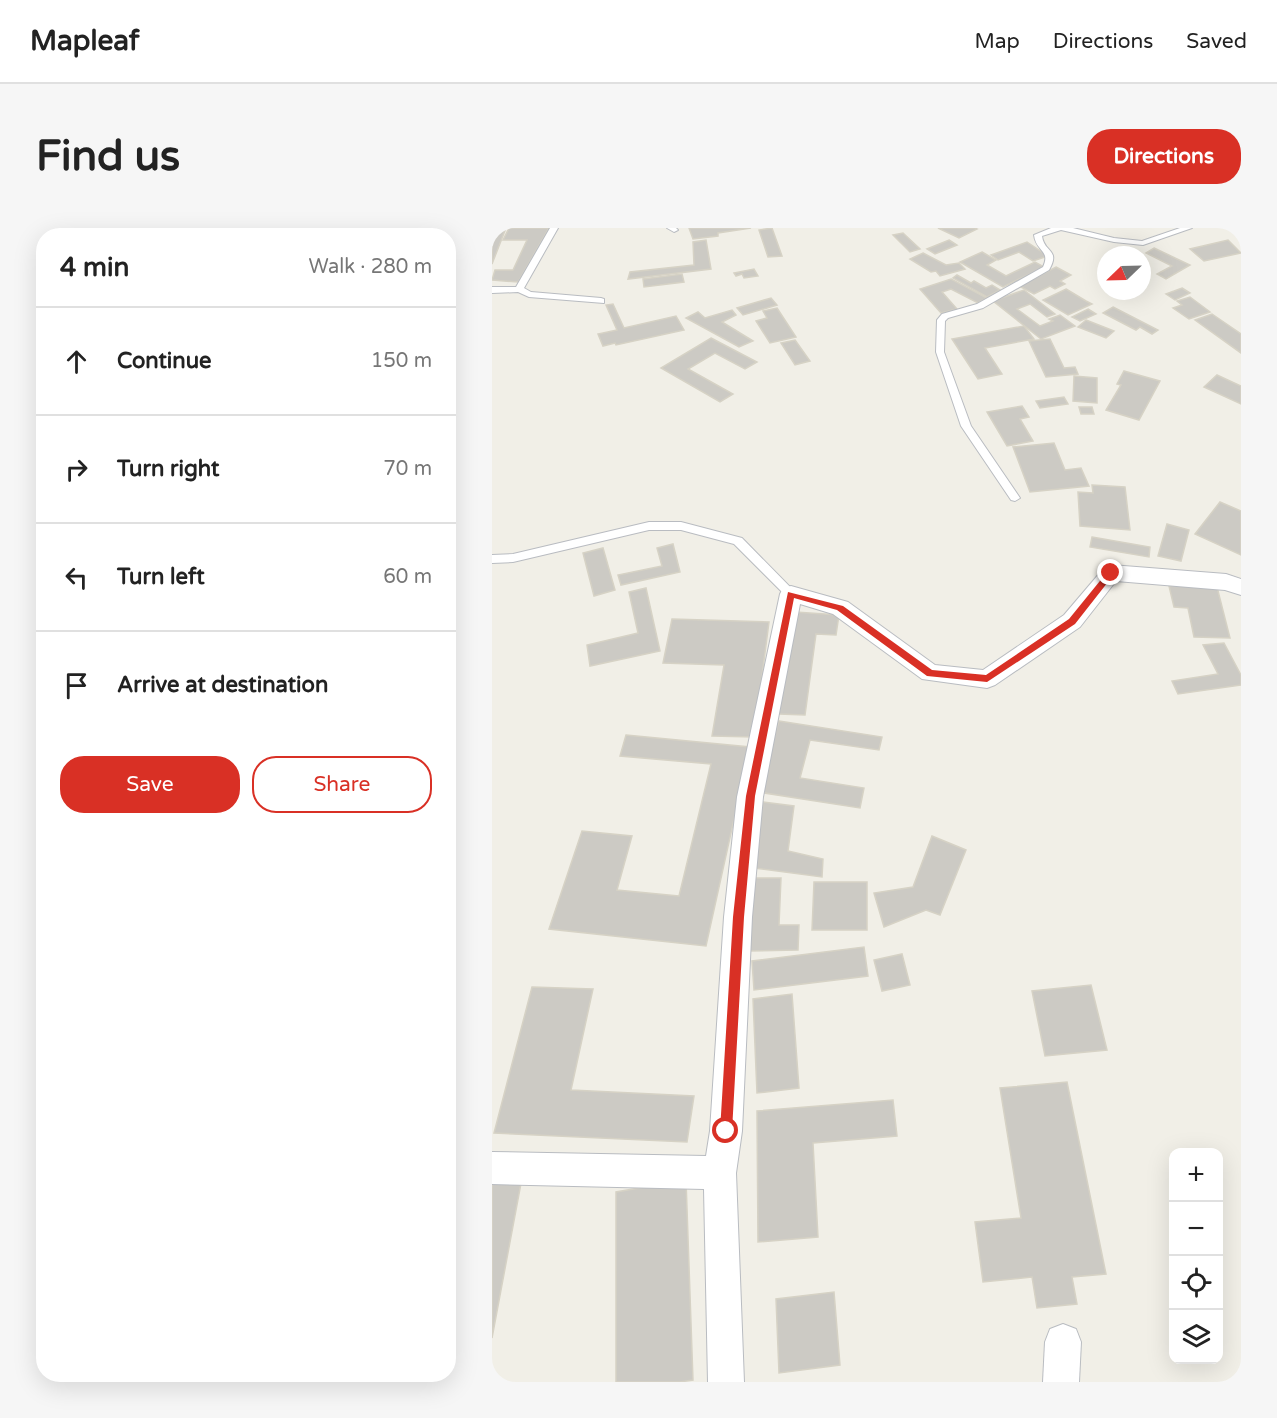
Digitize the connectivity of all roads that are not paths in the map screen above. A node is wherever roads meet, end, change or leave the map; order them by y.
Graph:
1 (554, 228) edge
2 (1061, 228) edge
3 (1188, 228) edge
4 (519, 288) junction
5 (492, 290) edge
6 (601, 301) dead end
7 (1015, 498) dead end
8 (492, 559) edge
9 (1241, 587) edge
10 (790, 594) junction
11 (492, 1168) edge
12 (720, 1173) junction
13 (1063, 1342) dead end
14 (726, 1382) edge
15 (1061, 1382) edge

1 - 4 lane
2 - 3 lane
2 - 7 lane
4 - 5 lane
4 - 6 lane
8 - 10 lane
9 - 10 street
10 - 12 street
11 - 12 street
12 - 14 street
13 - 15 street

